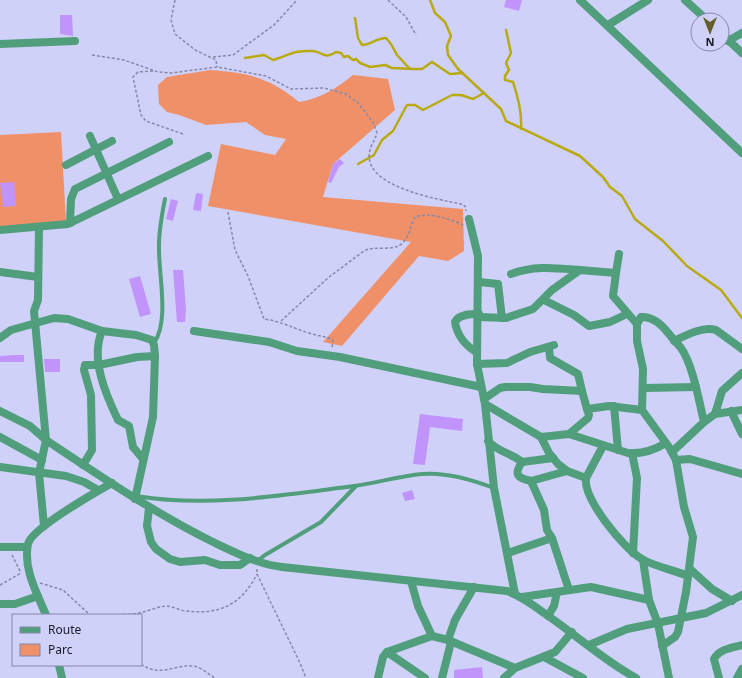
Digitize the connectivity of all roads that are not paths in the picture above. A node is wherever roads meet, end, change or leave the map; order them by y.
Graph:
1 (580, 0) edge
2 (648, 0) edge
3 (686, 0) edge
4 (699, 12) edge
5 (608, 25) junction
6 (742, 34) edge
7 (730, 40) edge
8 (75, 41) dead end
9 (730, 43) edge
10 (0, 44) edge
11 (742, 53) edge
12 (90, 136) dead end
13 (112, 141) dead end
14 (169, 142) dead end
15 (96, 149) junction
16 (742, 153) edge
17 (208, 156) dead end
18 (66, 165) dead end
19 (105, 174) junction
20 (118, 199) junction
21 (165, 199) dead end
22 (469, 219) road end
23 (70, 223) junction
24 (39, 227) junction
25 (0, 230) edge
26 (619, 254) dead end
27 (580, 270) junction
28 (0, 272) edge
29 (616, 273) junction
30 (512, 274) dead end
31 (38, 277) junction
32 (479, 282) junction
33 (544, 300) junction
34 (627, 314) junction
35 (479, 316) junction
36 (502, 318) junction
37 (36, 324) junction
38 (637, 324) junction
39 (102, 331) junction
40 (194, 331) dead end
41 (0, 338) edge
42 (674, 341) junction
43 (154, 343) junction
44 (742, 349) edge
45 (476, 352) junction
46 (155, 356) junction
47 (477, 364) junction
48 (98, 365) junction
49 (742, 373) edge
50 (481, 387) junction
51 (696, 387) junction
52 (644, 388) junction
53 (582, 391) junction
54 (485, 401) junction
55 (614, 406) junction
56 (587, 409) junction
57 (642, 410) junction
58 (742, 410) edge
59 (0, 411) edge
60 (731, 412) junction
61 (715, 414) junction
62 (704, 422) junction
63 (569, 434) junction
64 (742, 434) edge
65 (0, 437) edge
66 (541, 437) junction
67 (46, 440) junction
68 (488, 441) junction
69 (666, 443) junction
70 (603, 446) junction
71 (618, 450) junction
72 (672, 452) junction
73 (632, 453) junction
74 (553, 458) junction
75 (143, 459) junction
76 (42, 460) junction
77 (676, 460) junction
78 (522, 462) junction
79 (83, 464) junction
80 (0, 467) edge
81 (567, 471) junction
82 (39, 473) junction
83 (742, 474) edge
84 (586, 478) junction
85 (531, 481) junction
86 (112, 483) junction
87 (356, 486) junction
88 (494, 488) junction
89 (98, 490) junction
90 (135, 497) junction
91 (150, 508) junction
92 (44, 526) junction
93 (552, 538) junction
94 (0, 547) edge
95 (27, 547) junction
96 (508, 553) junction
97 (633, 553) junction
98 (253, 560) junction
99 (643, 560) junction
100 (689, 573) junction
101 (411, 581) junction
102 (474, 587) junction
103 (569, 590) junction
104 (557, 592) junction
105 (742, 595) edge
106 (38, 596) junction
107 (518, 596) junction
108 (649, 600) junction
109 (732, 601) junction
110 (0, 604) edge
111 (46, 614) edge
112 (548, 616) junction
113 (680, 619) junction
114 (658, 624) junction
115 (572, 632) junction
116 (432, 636) junction
117 (449, 641) junction
118 (589, 645) junction
119 (742, 645) edge
120 (662, 646) junction
121 (387, 652) junction
122 (544, 657) junction
123 (59, 666) edge
124 (515, 668) junction
125 (742, 669) edge
126 (62, 678) edge
127 (378, 678) edge
128 (425, 678) edge
129 (442, 678) edge
130 (504, 678) edge
131 (583, 678) edge
132 (636, 678) edge
133 (669, 678) edge
134 (719, 678) edge
135 (737, 678) edge

1 - 5 street
2 - 5 street
3 - 4 street
5 - 16 street
6 - 7 street
8 - 10 street
9 - 11 street
12 - 15 street
13 - 15 street
14 - 19 street
15 - 18 street
15 - 19 street
17 - 20 street
19 - 20 street
19 - 23 street
20 - 23 street
21 - 43 lane
22 - 32 street
23 - 24 street
24 - 25 street
24 - 31 street
26 - 29 street
27 - 29 street
27 - 30 street
27 - 33 street
28 - 31 street
29 - 34 street
31 - 37 street
32 - 35 street
32 - 36 street
33 - 34 street
33 - 36 street
34 - 38 street
35 - 36 street
35 - 45 street
35 - 45 street
37 - 39 street
37 - 41 street
37 - 67 street
38 - 42 street
38 - 52 street
39 - 43 street
39 - 48 street
40 - 50 street
42 - 44 street
42 - 51 street
43 - 46 street
45 - 47 street
46 - 48 street
46 - 75 street
47 - 50 street
47 - 53 street
48 - 75 street
48 - 79 street
49 - 61 street
50 - 54 street
51 - 52 street
51 - 62 street
52 - 57 street
53 - 54 street
53 - 56 street
54 - 66 street
54 - 68 street
55 - 56 street
55 - 57 street
55 - 71 street
56 - 63 street
57 - 69 street
58 - 60 street
59 - 67 street
60 - 61 street
60 - 64 street
61 - 62 street
62 - 72 street
63 - 66 street
63 - 70 street
65 - 76 street
66 - 74 street
67 - 76 street
67 - 79 street
68 - 78 street
68 - 88 street
69 - 72 street
69 - 73 street
70 - 71 street
70 - 84 street
71 - 73 street
72 - 77 street
73 - 97 street
74 - 78 street
74 - 81 street
75 - 90 street
76 - 82 street
77 - 83 street
77 - 100 street
78 - 85 street
79 - 86 street
80 - 82 street
81 - 84 street
81 - 85 street
82 - 89 street
82 - 92 street
84 - 97 street
85 - 93 street
86 - 89 street
86 - 90 street
87 - 88 lane
87 - 90 lane
87 - 98 lane
88 - 96 street
89 - 92 street
90 - 91 street
91 - 98 street
91 - 98 street
92 - 95 street
93 - 96 street
93 - 103 street
94 - 95 street
95 - 106 street
96 - 107 street
97 - 99 street
98 - 101 street
99 - 100 street
99 - 108 street
100 - 109 street
100 - 113 street
101 - 102 street
101 - 116 street
102 - 107 street
102 - 117 street
103 - 104 street
103 - 108 street
104 - 107 street
104 - 112 street
105 - 109 street
106 - 110 street
106 - 111 street
107 - 112 street
108 - 114 street
109 - 113 street
112 - 115 street
113 - 114 street
113 - 120 street
114 - 118 street
114 - 120 street
115 - 118 street
115 - 122 street
116 - 117 street
116 - 121 street
117 - 124 street
117 - 129 street
118 - 132 street
119 - 134 street
120 - 133 street
121 - 127 street
121 - 128 street
122 - 124 street
122 - 131 street
123 - 126 street
124 - 130 street
125 - 135 street

